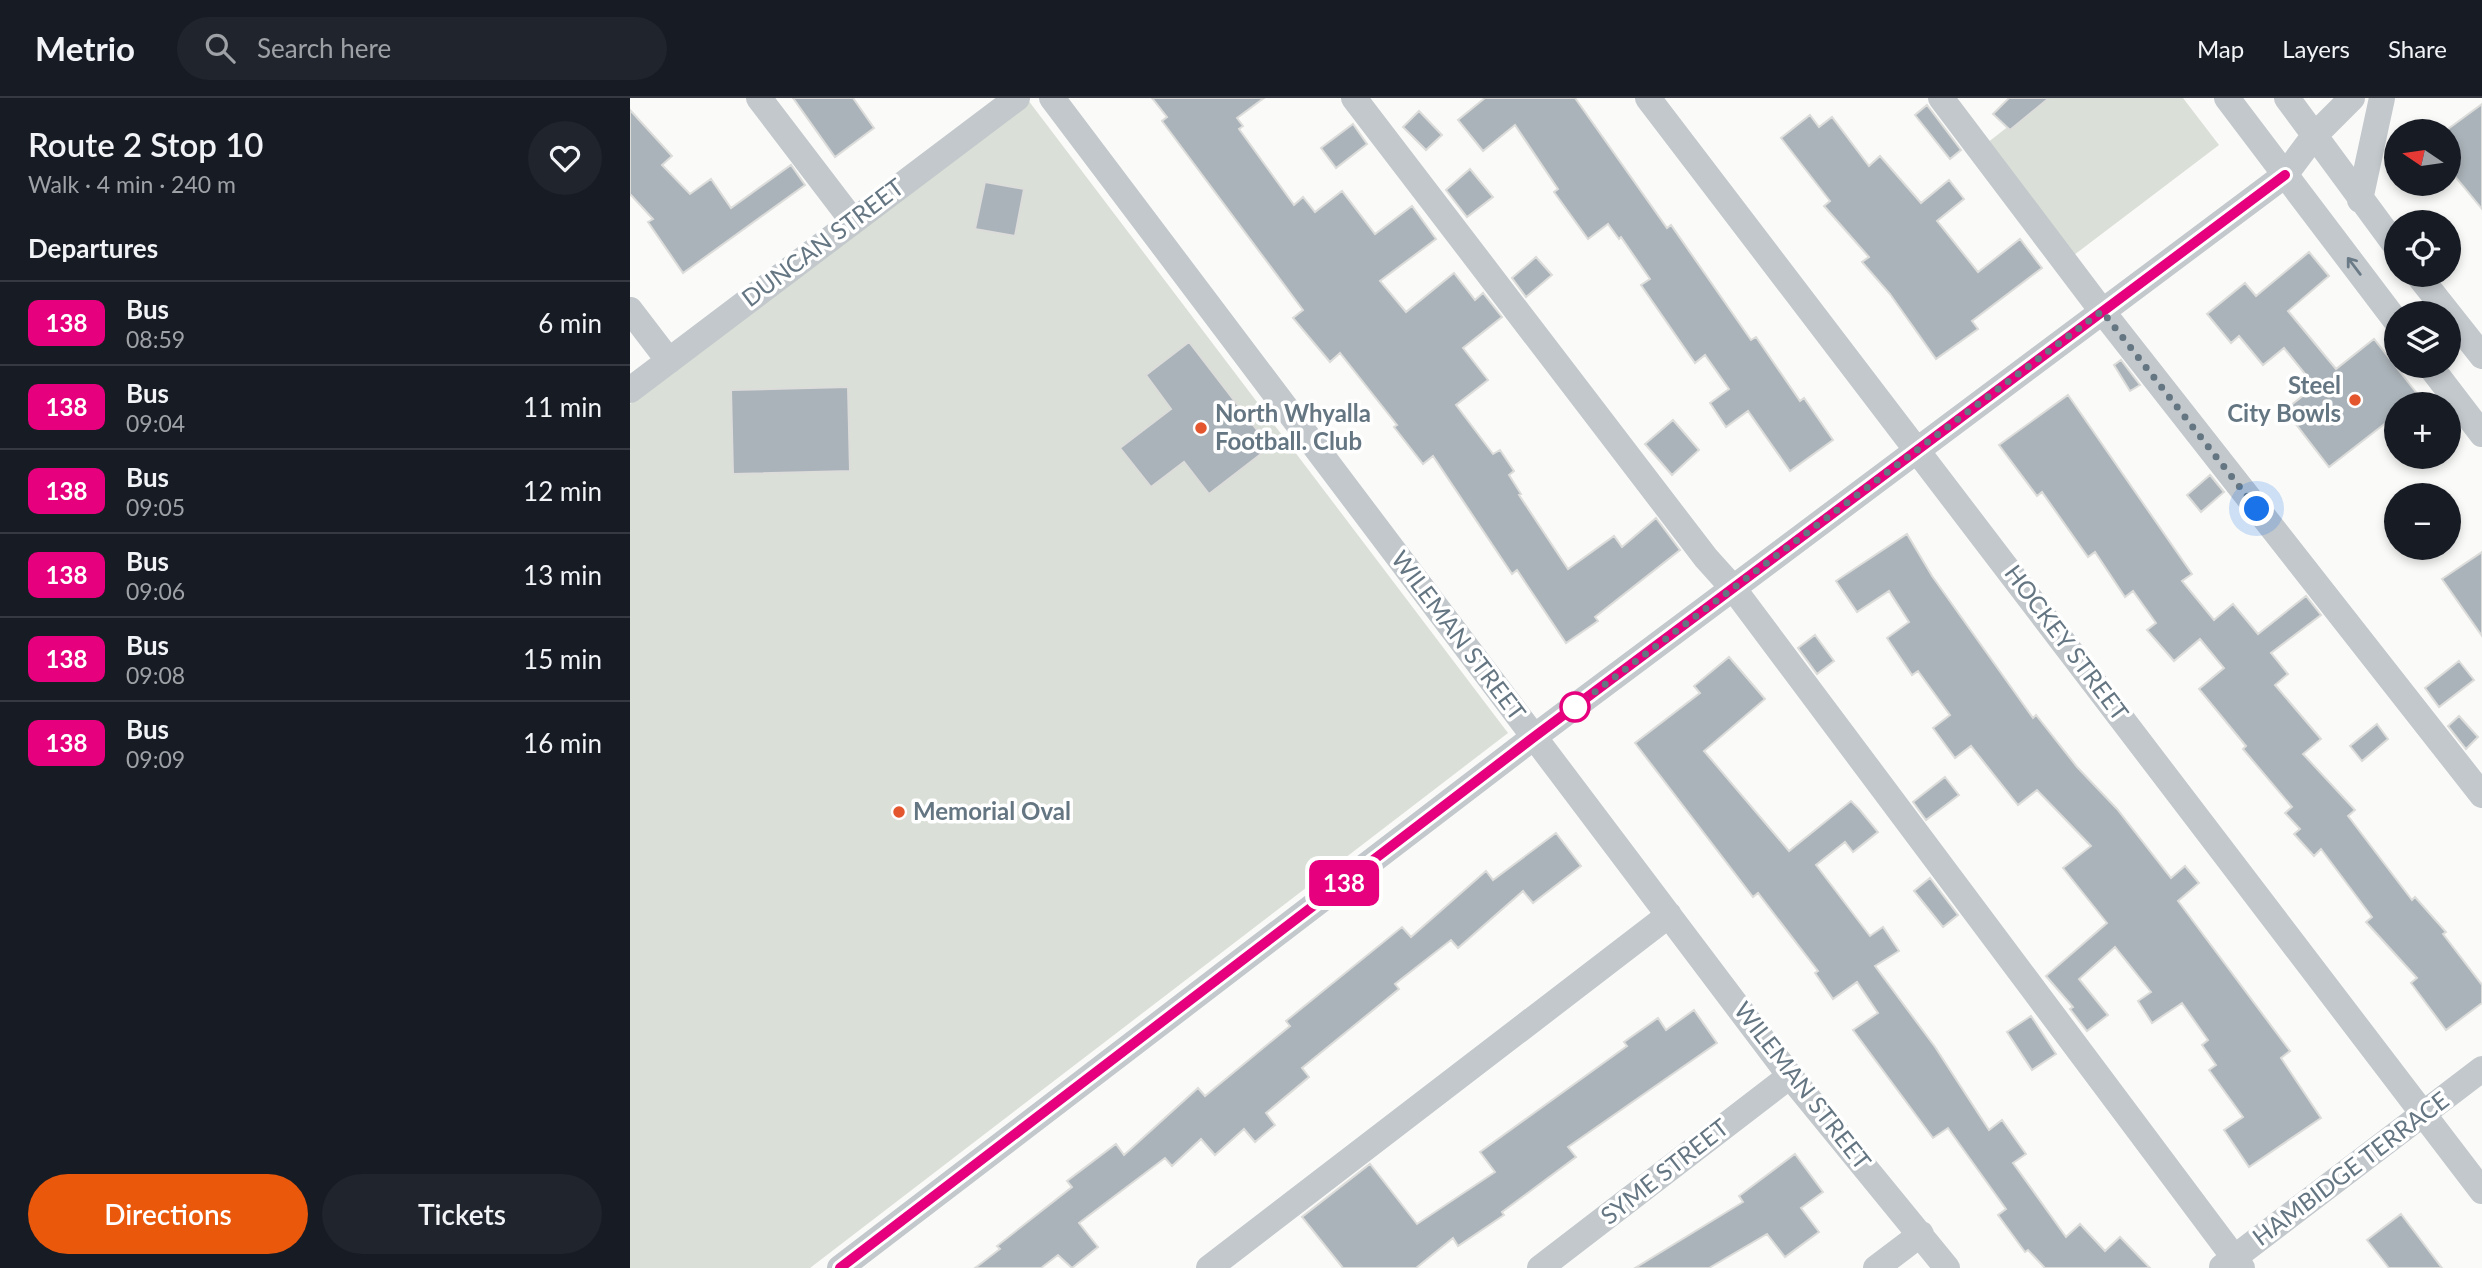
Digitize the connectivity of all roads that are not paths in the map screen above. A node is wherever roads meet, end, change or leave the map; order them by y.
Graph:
1 (759, 98) edge
2 (1017, 98) edge
3 (1052, 98) edge
4 (1354, 98) edge
5 (1648, 98) edge
6 (1941, 98) edge
7 (2227, 98) edge
8 (2287, 98) edge
9 (2352, 98) edge
10 (2382, 98) edge
11 (2314, 136) junction
12 (2285, 175) junction
13 (2360, 200) junction
14 (852, 220) junction
15 (2384, 231) edge
16 (2427, 287) edge
17 (2384, 305) edge
18 (630, 310) edge
19 (2102, 311) junction
20 (2482, 356) edge
21 (668, 361) junction
22 (2439, 378) edge
23 (630, 390) edge
24 (2482, 434) edge
25 (1918, 448) junction
26 (1732, 588) junction
27 (1534, 737) junction
28 (2482, 795) edge
29 (1669, 915) junction
30 (2482, 1069) edge
31 (1790, 1076) junction
32 (2424, 1114) junction
33 (2482, 1191) edge
34 (1921, 1234) junction
35 (2232, 1265) edge
36 (840, 1268) edge
37 (1209, 1268) edge
38 (1540, 1268) edge
39 (1876, 1268) edge
40 (1947, 1268) edge

1 - 14 street
2 - 14 street, DUNCAN STREET
3 - 27 street, WILEMAN STREET
4 - 26 street
5 - 25 street, HOCKEY STREET
6 - 19 street
7 - 12 street
8 - 11 street
9 - 11 street
10 - 13 street
11 - 12 street
11 - 13 street
17 -> 12 street
12 - 19 street
13 - 15 street
14 - 21 street, DUNCAN STREET
16 - 20 street
18 - 21 street
19 - 25 street
19 - 28 street
21 - 23 street, DUNCAN STREET
22 - 24 street
25 - 26 street
25 - 32 street, HOCKEY STREET
26 - 27 street
26 - 35 street
27 - 29 street, WILEMAN STREET
27 - 36 street
29 - 31 street, WILEMAN STREET
29 - 37 street
30 - 32 street, HAMBIDGE TERRACE
31 - 34 street, WILEMAN STREET
31 - 38 street, SYME STREET
32 - 33 street, HOCKEY STREET
32 - 35 street, HAMBIDGE TERRACE
34 - 39 street
34 - 40 street, WILEMAN STREET

